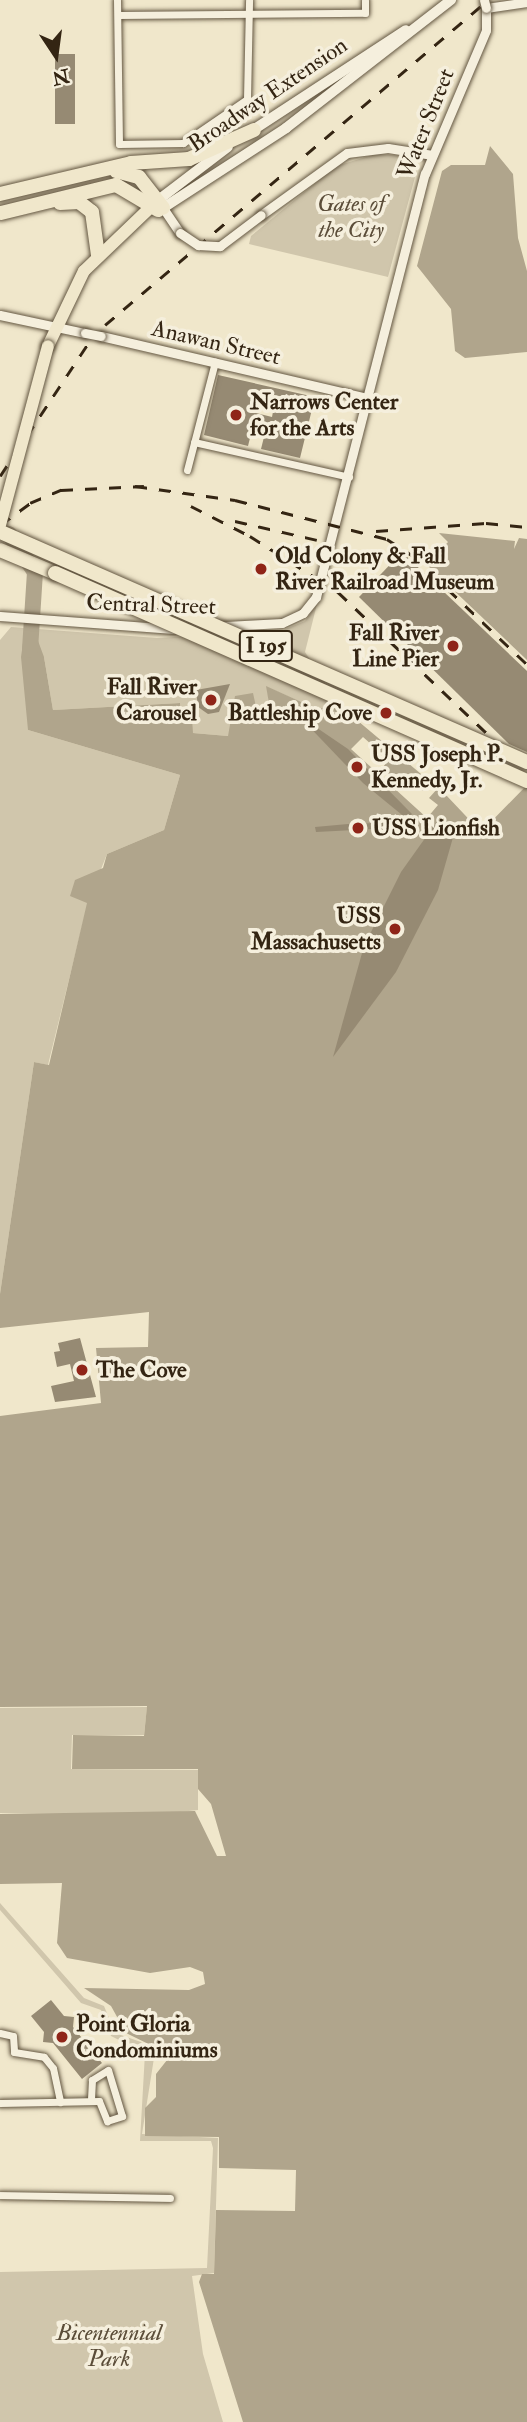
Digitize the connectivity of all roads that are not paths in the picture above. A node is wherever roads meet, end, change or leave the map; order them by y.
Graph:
1 (117, 0) edge
2 (249, 0) edge
3 (365, 0) edge
4 (451, 0) edge
5 (527, 2) edge
6 (485, 4) edge
7 (118, 15) junction
8 (249, 15) junction
9 (430, 16) junction
10 (254, 130) junction
11 (432, 155) junction
12 (101, 172) junction
13 (0, 194) edge
14 (157, 206) junction
15 (1, 213) edge
16 (98, 255) junction
17 (0, 315) edge
18 (54, 327) junction
19 (215, 362) junction
20 (368, 398) junction
21 (194, 442) junction
22 (187, 470) dead end
23 (350, 477) junction
24 (0, 525) edge
25 (0, 532) edge
26 (0, 550) edge
27 (0, 558) edge
28 (55, 573) junction
29 (300, 615) joint
30 (4, 616) edge
31 (527, 762) edge
32 (527, 781) edge
33 (0, 2033) edge
34 (91, 2101) junction
35 (60, 2102) junction
36 (0, 2103) edge
37 (0, 2195) edge
38 (170, 2198) dead end

1 - 7 street
2 - 8 street
3 - 8 street
4 - 9 main road, Broadway Extension
5 - 6 street
6 - 11 street, Water Street
7 - 8 street
7 - 8 street
9 - 10 main road, Broadway Extension
9 - 14 main road, Broadway Extension
10 - 12 highway
10 - 14 main road, Broadway Extension
11 - 14 street, bridge
11 - 20 street, Water Street
12 - 13 highway
12 - 14 highway
14 - 15 highway
14 - 16 highway, Broadway Extension
15 - 16 highway
16 - 18 highway, Broadway Extension
17 - 18 street, Anawan Street
18 - 19 street, Anawan Street, bridge
18 - 24 highway, Broadway Extension, bridge
19 - 20 street, Anawan Street
19 - 21 street
20 - 23 street, Water Street
21 - 22 street
21 - 23 street
23 - 29 street, Water Street
25 - 31 highway, I 195, bridge
26 - 28 highway, I 195
27 - 28 highway
28 - 32 highway, I 195, bridge
29 - 30 street, Central Street
33 - 35 street
34 - 34 street
34 - 35 street
35 - 36 street
37 - 38 street

